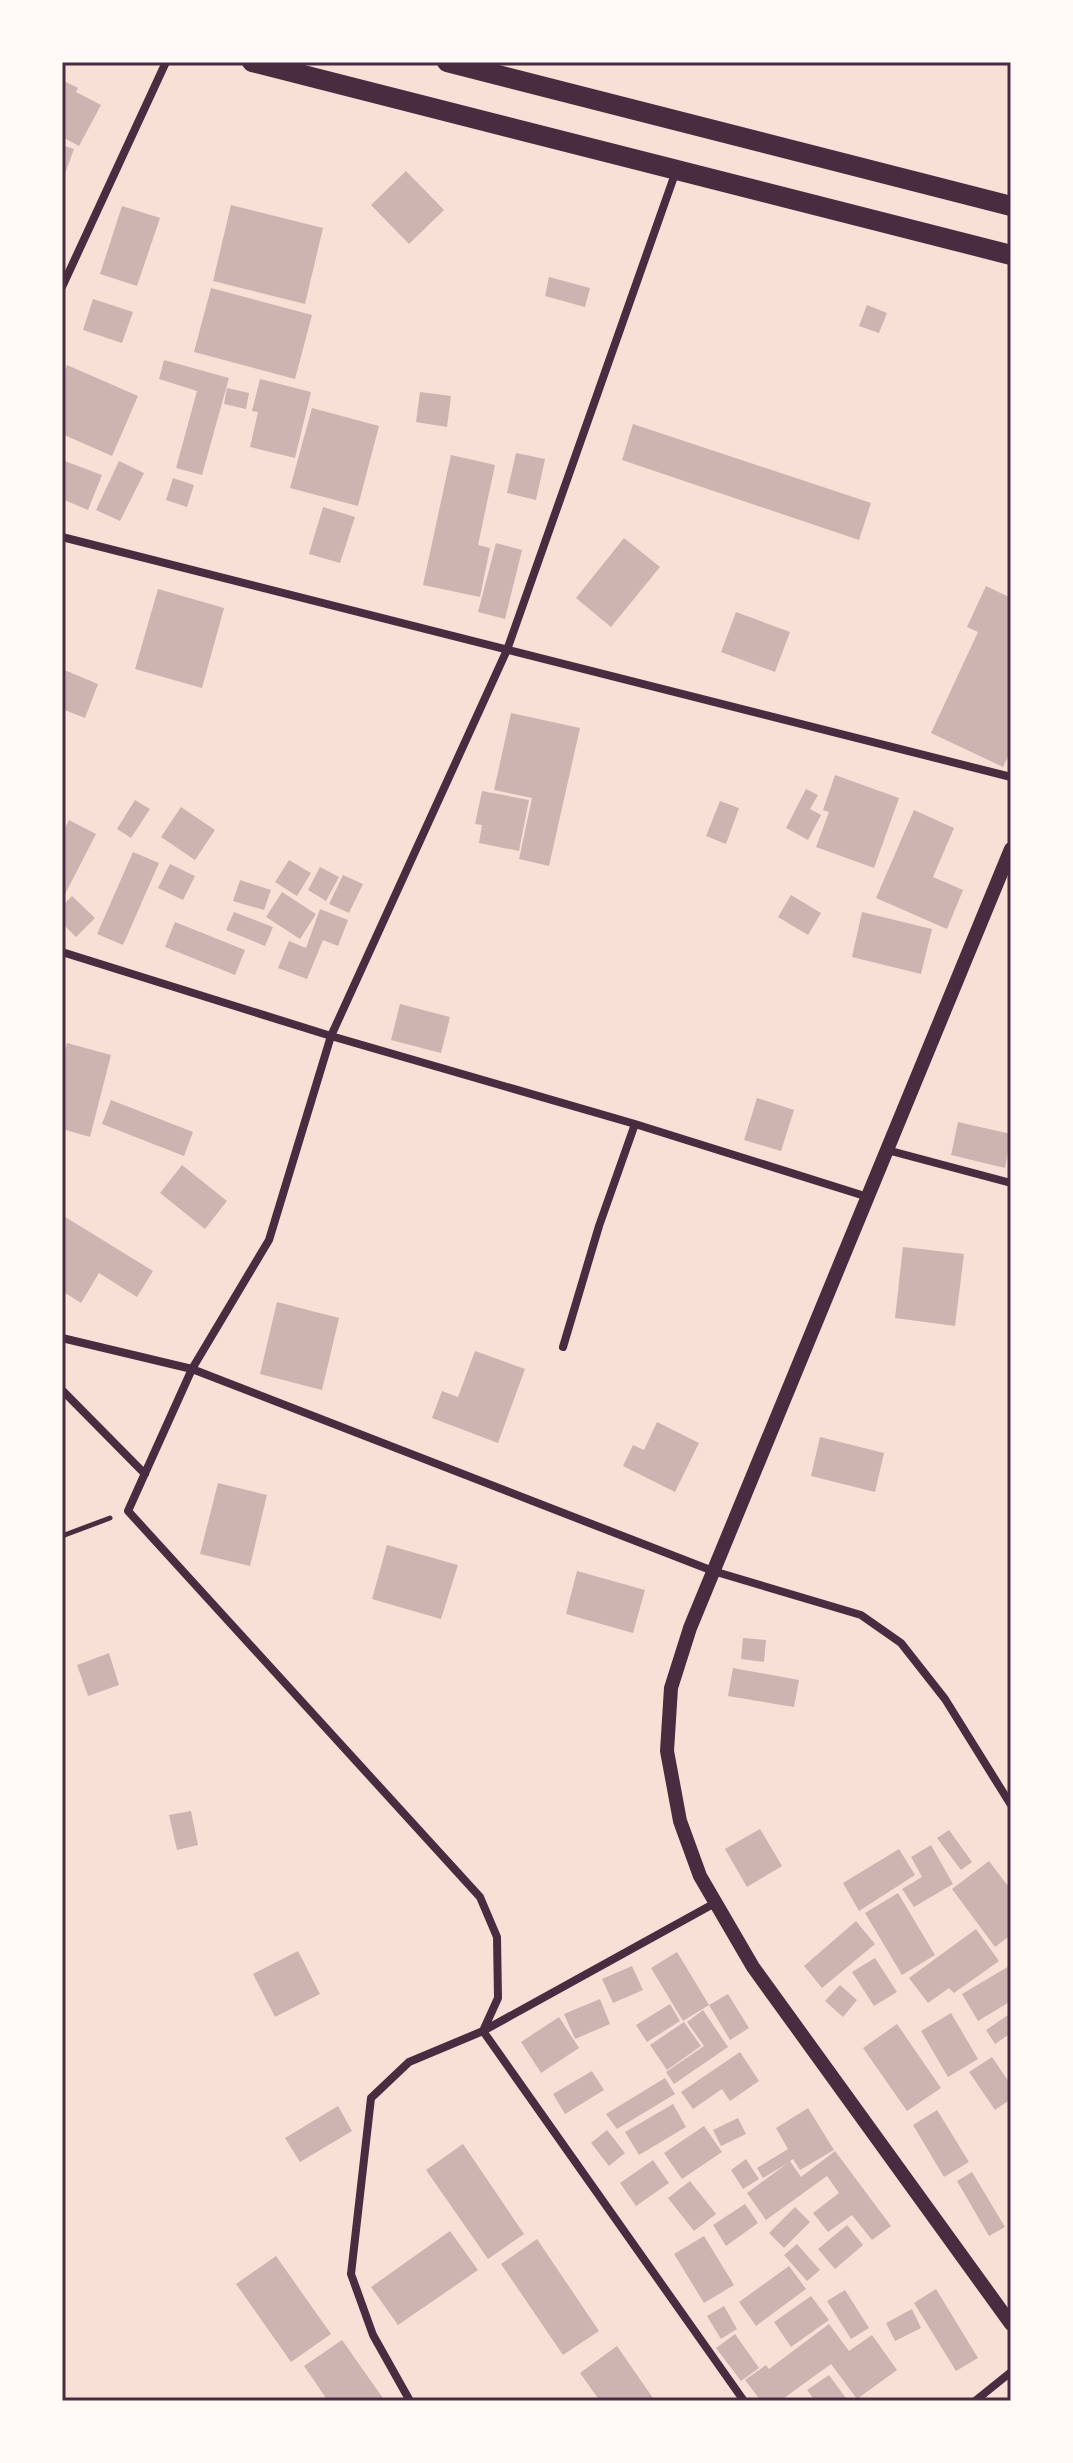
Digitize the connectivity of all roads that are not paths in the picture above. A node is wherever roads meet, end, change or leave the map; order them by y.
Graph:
1 (166, 62) edge
2 (252, 62) edge
3 (447, 62) edge
4 (676, 170) junction
5 (1011, 206) edge
6 (1011, 255) edge
7 (62, 287) edge
8 (62, 537) edge
9 (507, 650) junction
10 (1011, 777) edge
11 (1011, 849) edge
12 (62, 952) edge
13 (331, 1036) junction
14 (635, 1124) junction
15 (887, 1150) junction
16 (1011, 1183) edge
17 (868, 1197) junction
18 (62, 1338) edge
19 (563, 1347) dead end
20 (192, 1369) junction
21 (62, 1390) edge
22 (145, 1474) junction
23 (713, 1571) junction
24 (1011, 1805) edge
25 (715, 1903) junction
26 (483, 2031) junction
27 (1011, 2324) edge
28 (1011, 2372) edge
29 (410, 2401) edge
30 (744, 2401) edge
31 (975, 2401) edge

1 - 7 street
2 - 4 main road
3 - 5 main road
4 - 6 main road
4 - 9 street
8 - 9 street
9 - 10 street
9 - 13 street
11 - 15 street
12 - 13 street
13 - 14 street
13 - 20 street
14 - 17 street
14 - 19 street
15 - 16 street
15 - 17 street
17 - 23 street
18 - 20 street
20 - 22 street
20 - 23 street
21 - 22 street
22 - 26 street
23 - 24 street
23 - 25 street
25 - 26 street
25 - 27 street
26 - 29 street
26 - 30 street
28 - 31 street

